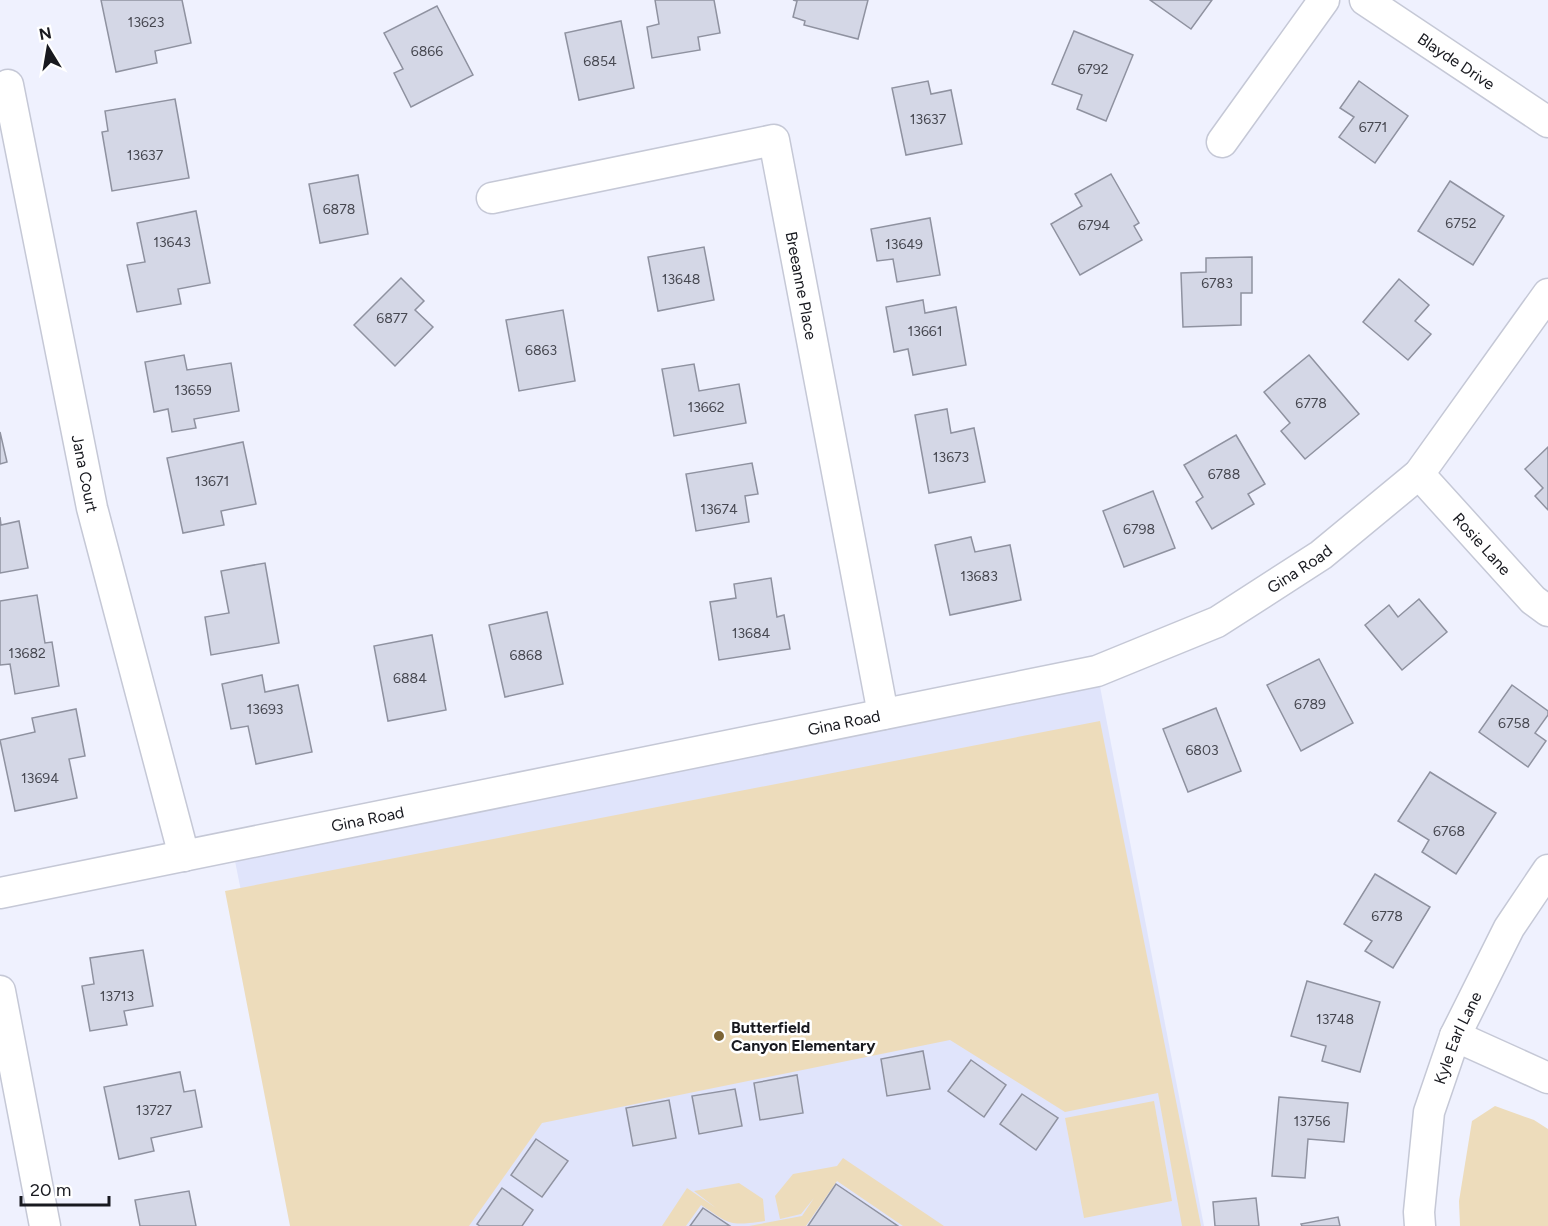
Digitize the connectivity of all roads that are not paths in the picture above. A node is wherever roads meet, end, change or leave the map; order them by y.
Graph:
1 (1324, 0) edge
2 (1365, 0) edge
3 (8, 84) dead end
4 (1548, 122) edge
5 (1222, 142) dead end
6 (492, 198) dead end
7 (1548, 294) edge
8 (1419, 474) junction
9 (1548, 611) edge
10 (883, 714) junction
11 (184, 856) junction
12 (1548, 870) edge
13 (0, 893) edge
14 (0, 991) edge
15 (1455, 1036) junction
16 (1548, 1078) edge
17 (45, 1226) edge
18 (1420, 1226) edge

1 - 5 street
2 - 4 street, Blayde Drive
3 - 11 street, Jana Court
6 - 10 street, Breeanne Place
7 - 8 street, Gina Road
8 - 9 street, Rosie Lane
8 - 10 street, Gina Road
10 - 11 street, Gina Road
11 - 13 street, Gina Road
12 - 15 street, Kyle Earl Lane
14 - 17 street
15 - 16 street
15 - 18 street, Kyle Earl Lane

